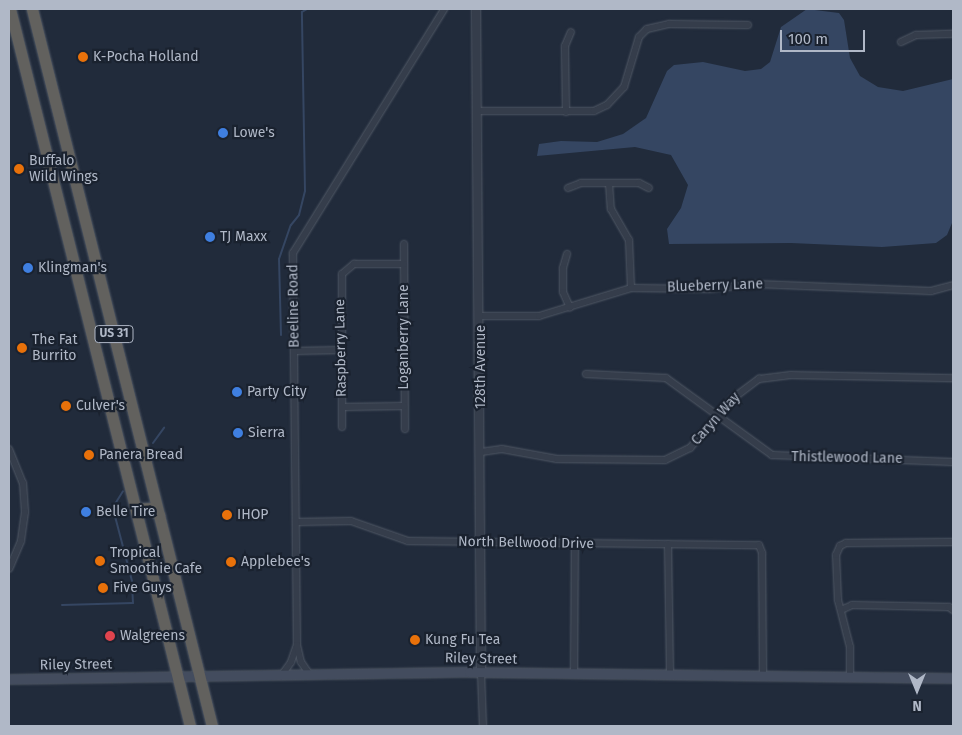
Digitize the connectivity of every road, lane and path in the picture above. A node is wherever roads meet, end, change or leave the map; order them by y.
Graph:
1 (10, 9) edge
2 (32, 9) edge
3 (444, 9) edge
4 (476, 9) edge
5 (748, 25) dead end
6 (571, 32) dead end
7 (953, 34) edge
8 (901, 42) dead end
9 (478, 111) junction
10 (566, 112) junction
11 (46, 150) junction
12 (68, 154) junction
13 (609, 183) junction
14 (568, 188) dead end
15 (649, 188) dead end
16 (404, 244) dead end
17 (568, 254) dead end
18 (404, 264) junction
19 (953, 285) edge
20 (631, 288) junction
21 (570, 308) junction
22 (481, 316) junction
23 (342, 350) junction
24 (294, 351) junction
25 (586, 374) dead end
26 (953, 378) edge
27 (404, 406) junction
28 (342, 407) junction
29 (718, 415) junction
30 (342, 427) dead end
31 (405, 429) dead end
32 (9, 449) edge
33 (481, 452) junction
34 (953, 462) edge
35 (136, 509) junction
36 (159, 514) junction
37 (296, 522) junction
38 (481, 542) junction
39 (953, 542) edge
40 (575, 544) junction
41 (668, 544) junction
42 (9, 569) edge
43 (841, 610) junction
44 (953, 610) edge
45 (297, 645) junction
46 (481, 672) junction
47 (310, 675) junction
48 (574, 675) junction
49 (670, 675) junction
50 (281, 676) junction
51 (178, 677) junction
52 (200, 677) junction
53 (763, 677) junction
54 (850, 677) junction
55 (953, 678) edge
56 (9, 679) edge
57 (190, 726) edge
58 (212, 726) edge
59 (482, 726) edge

1 - 11 highway, US 31
2 - 12 highway, US 31
3 - 24 street, Beeline Road
4 - 9 street, 128th Avenue
5 - 10 street
6 - 10 street
7 - 8 street
9 - 10 street
9 - 22 street, 128th Avenue
11 - 12 highway
11 - 35 highway, US 31
12 - 36 highway, US 31
13 - 14 street
13 - 15 street
13 - 20 street
16 - 18 street, Loganberry Lane
17 - 21 street
18 - 23 street, Raspberry Lane
18 - 27 street, Loganberry Lane
19 - 20 street, Blueberry Lane
20 - 21 street, Blueberry Lane
21 - 22 street, Blueberry Lane
22 - 33 street, 128th Avenue
23 - 24 street
23 - 28 street, Raspberry Lane
24 - 37 street, Beeline Road
25 - 29 street, Thistlewood Lane
26 - 29 street, Caryn Way
27 - 28 street
27 - 31 street, Loganberry Lane
28 - 30 street, Raspberry Lane
29 - 33 street, Caryn Way
29 - 34 street, Thistlewood Lane
32 - 42 street
33 - 38 street, 128th Avenue
35 - 36 highway
35 - 51 highway, US 31
36 - 52 highway, US 31
37 - 38 street, North Bellwood Drive
37 - 45 street, Beeline Road
38 - 40 street, North Bellwood Drive
38 - 46 street, 128th Avenue
39 - 43 street
40 - 41 street, North Bellwood Drive
40 - 48 street
41 - 49 street
41 - 53 street, North Bellwood Drive
43 - 44 street
43 - 54 street
45 - 47 street, Beeline Road
45 - 50 street, Beeline Road
46 - 47 main road, Riley Street
46 - 48 main road, Riley Street
46 - 59 street, 128th Avenue
47 - 50 main road, Riley Street
48 - 49 main road, Riley Street
49 - 53 main road, Riley Street
50 - 52 main road, Riley Street
51 - 52 main road, Riley Street
51 - 56 main road, Riley Street
51 - 57 highway, US 31
52 - 58 highway, US 31
53 - 54 main road, Riley Street
54 - 55 main road, Riley Street

